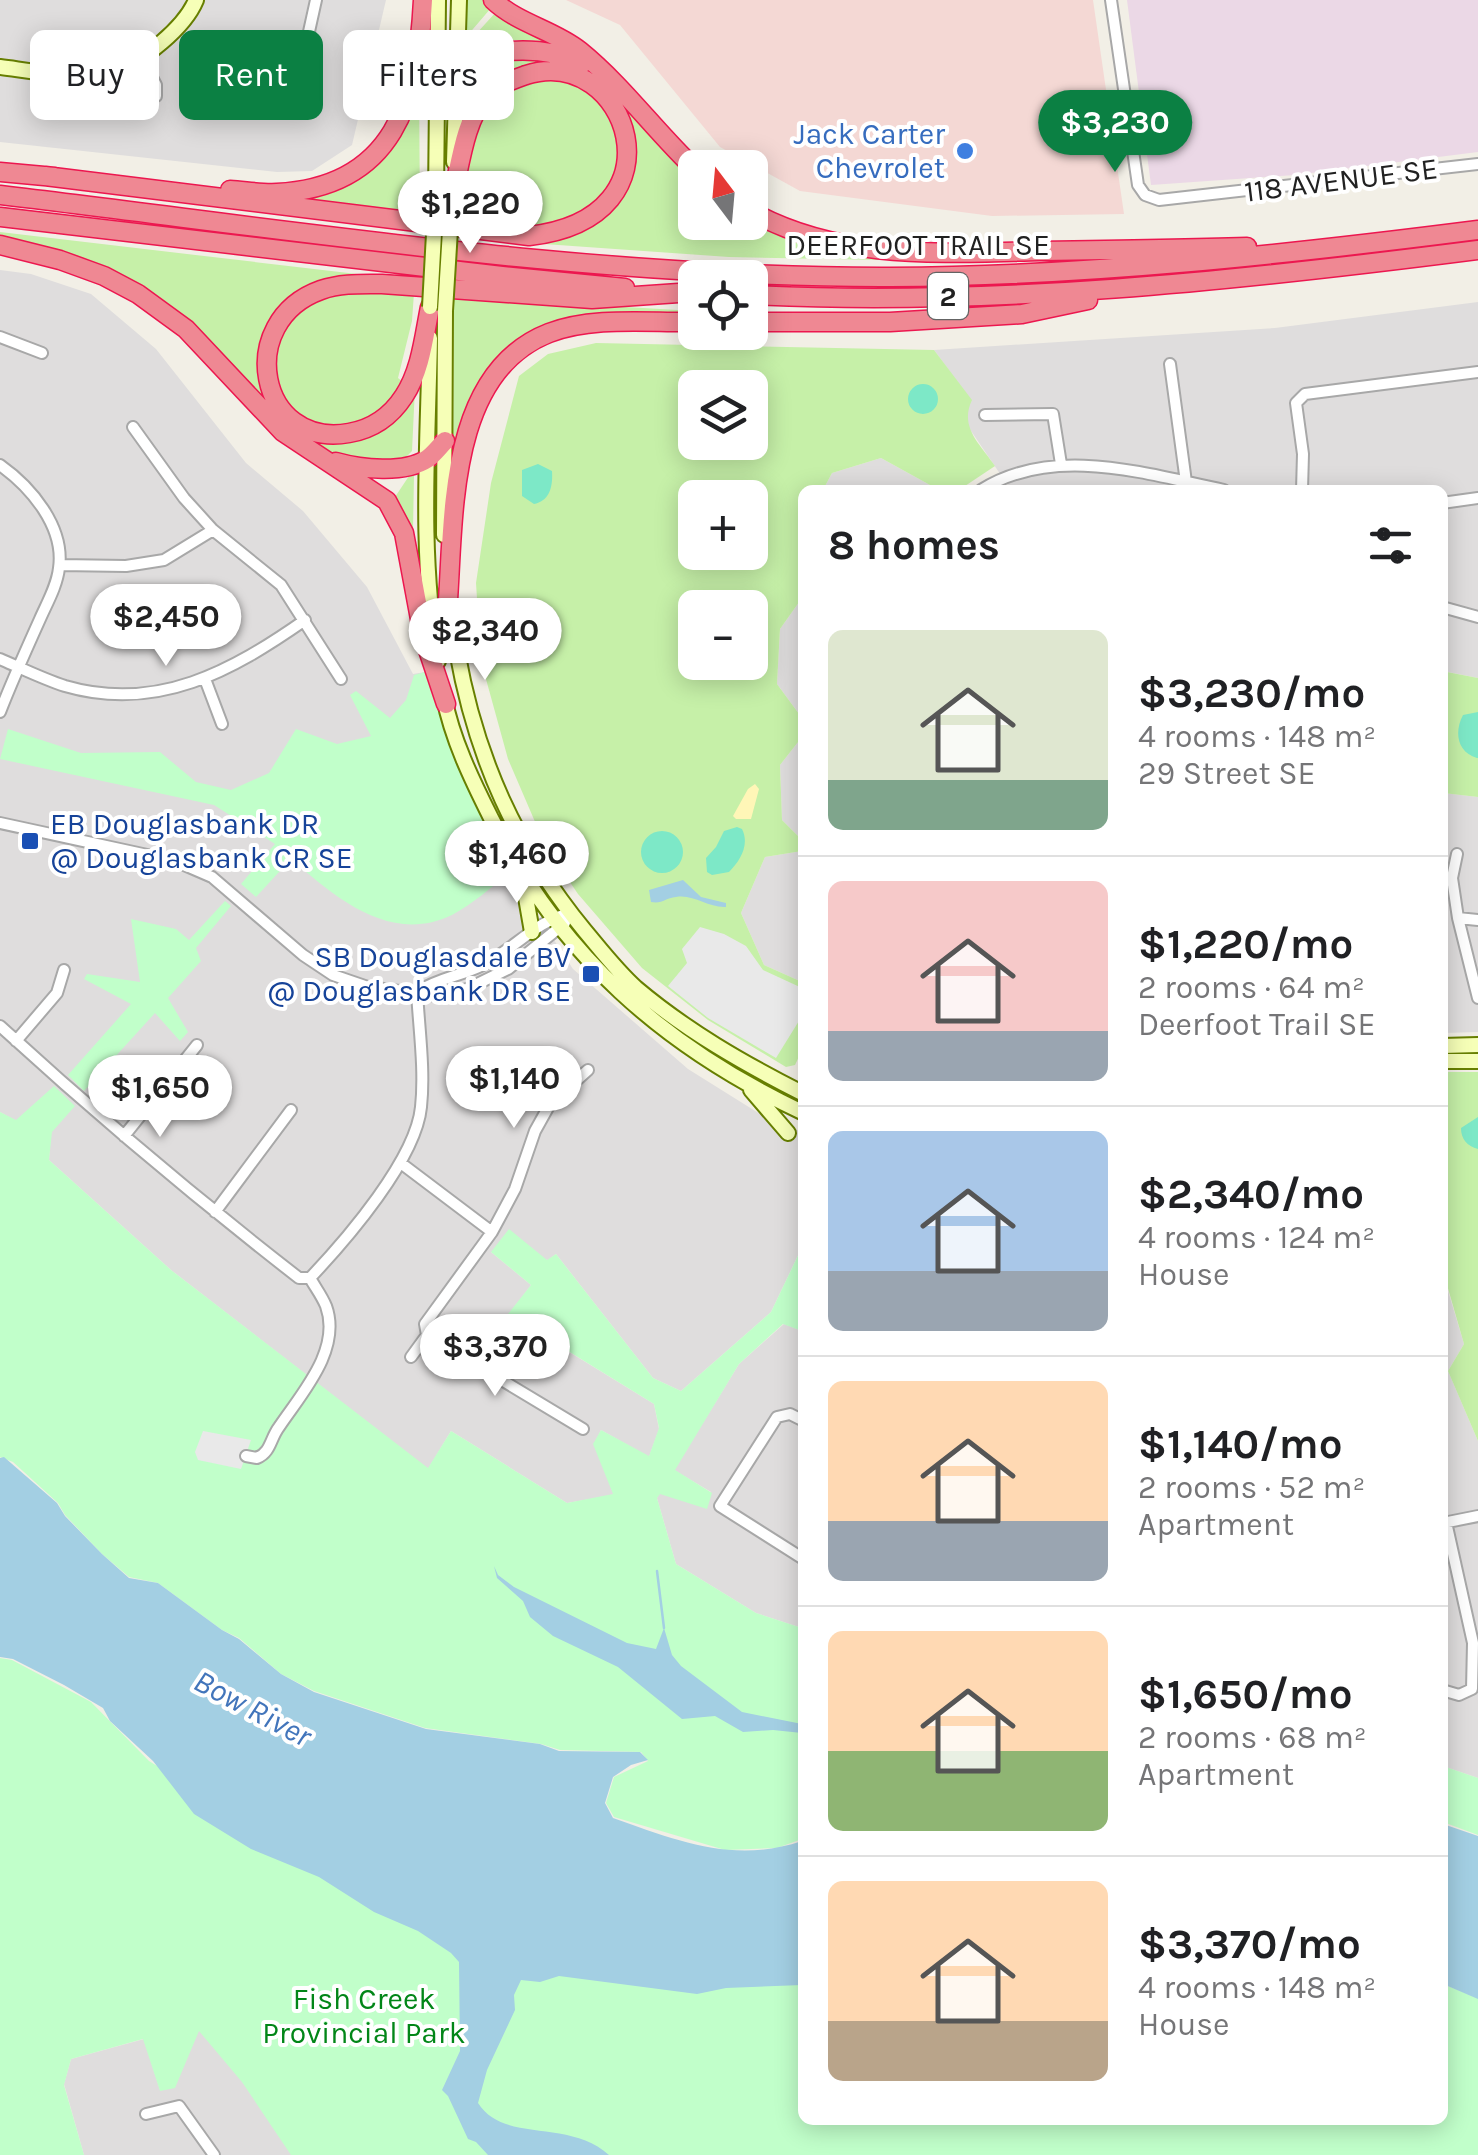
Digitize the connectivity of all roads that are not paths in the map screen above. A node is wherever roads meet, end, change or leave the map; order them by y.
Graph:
1 (196, 0) edge
2 (316, 0) edge
3 (423, 0) edge
4 (438, 0) edge
5 (459, 0) edge
6 (493, 0) edge
7 (1111, 0) edge
8 (309, 30) edge
9 (438, 30) edge
10 (458, 30) edge
11 (159, 46) edge
12 (514, 51) edge
13 (0, 67) edge
14 (30, 70) edge
15 (606, 74) junction
16 (440, 120) edge
17 (452, 120) edge
18 (678, 151) edge
19 (1478, 164) edge
20 (0, 172) edge
21 (45, 176) junction
22 (0, 195) edge
23 (444, 197) junction
24 (0, 217) edge
25 (768, 219) edge
26 (1478, 230) edge
27 (1373, 243) junction
28 (0, 245) edge
29 (1478, 250) edge
30 (1146, 288) junction
31 (678, 291) edge
32 (678, 293) edge
33 (768, 295) edge
34 (438, 309) junction
35 (678, 322) edge
36 (768, 322) edge
37 (0, 337) edge
38 (42, 353) dead end
39 (1170, 364) dead end
40 (1478, 372) edge
41 (985, 415) dead end
42 (133, 427) dead end
43 (445, 441) junction
44 (321, 458) junction
45 (426, 461) junction
46 (1061, 464) junction
47 (0, 466) edge
48 (1186, 482) junction
49 (989, 485) edge
50 (1200, 485) edge
51 (1302, 485) edge
52 (1478, 498) edge
53 (1448, 502) edge
54 (213, 530) junction
55 (60, 565) junction
56 (448, 600) junction
57 (1448, 610) edge
58 (1478, 617) edge
59 (305, 620) junction
60 (0, 658) edge
61 (19, 667) junction
62 (340, 679) dead end
63 (206, 680) junction
64 (446, 704) junction
65 (0, 712) edge
66 (222, 724) dead end
67 (0, 823) edge
68 (1457, 854) dead end
69 (519, 870) junction
70 (571, 913) junction
71 (1458, 918) junction
72 (1478, 920) edge
73 (556, 923) junction
74 (532, 932) junction
75 (64, 970) dead end
76 (417, 992) junction
77 (1478, 998) edge
78 (0, 1026) edge
79 (16, 1041) junction
80 (197, 1045) dead end
81 (1478, 1045) edge
82 (1448, 1046) edge
83 (1478, 1060) edge
84 (1448, 1061) edge
85 (588, 1070) dead end
86 (744, 1082) junction
87 (798, 1088) edge
88 (798, 1107) edge
89 (291, 1110) dead end
90 (788, 1133) dead end
91 (124, 1136) junction
92 (402, 1164) junction
93 (214, 1212) junction
94 (492, 1232) junction
95 (310, 1278) junction
96 (428, 1335) junction
97 (411, 1357) dead end
98 (798, 1418) edge
99 (582, 1428) dead end
100 (246, 1456) dead end
101 (1478, 1516) edge
102 (1448, 1522) edge
103 (1448, 1540) edge
104 (798, 1555) edge
105 (1448, 1692) edge
106 (146, 2114) dead end
107 (214, 2155) edge

1 - 11 street
2 - 8 street
3 - 21 highway
4 - 9 street
5 - 10 street
6 - 15 highway
7 - 19 street, 118 AVENUE SE
12 - 15 highway
13 - 14 street
15 - 18 highway
16 - 23 street
17 - 23 street
20 - 21 highway
21 - 23 highway
22 - 27 highway, DEERFOOT TRAIL SE / 2
23 - 34 street, bridge
24 - 31 highway
25 - 27 highway
26 - 27 highway, DEERFOOT TRAIL SE / 2
28 - 44 highway
29 - 30 highway, DEERFOOT TRAIL SE / 2
30 - 33 highway, DEERFOOT TRAIL SE / 2
30 - 36 highway
32 - 34 highway
34 - 43 street
34 - 45 street
35 - 56 highway
37 - 38 street
39 - 48 street
40 - 51 street
41 - 46 street
42 - 54 street
43 - 45 highway
43 - 56 street
44 - 45 highway
44 - 64 highway
45 - 64 street
46 - 48 street
46 - 49 street
47 - 55 street
48 - 50 street
52 - 53 street
54 - 55 street
54 - 59 street
55 - 61 street
56 - 70 street
57 - 58 street
59 - 62 street
59 - 63 street
60 - 61 street
61 - 63 street
61 - 65 street
63 - 66 street
64 - 69 street
67 - 76 street
68 - 71 street
69 - 73 street
69 - 74 street
70 - 73 street
70 - 87 street
71 - 72 street
71 - 77 street
73 - 74 street
73 - 76 street
73 - 86 street
74 - 76 street
75 - 79 street
76 - 92 street
78 - 79 street
79 - 91 street
80 - 91 street
81 - 82 street
83 - 84 street
85 - 94 street
86 - 88 street
86 - 90 street
89 - 93 street
91 - 93 street
92 - 94 street
92 - 95 street
93 - 95 street
94 - 96 street
95 - 100 street
96 - 97 street
96 - 99 street
98 - 104 street
101 - 102 street
103 - 105 street
106 - 107 street

